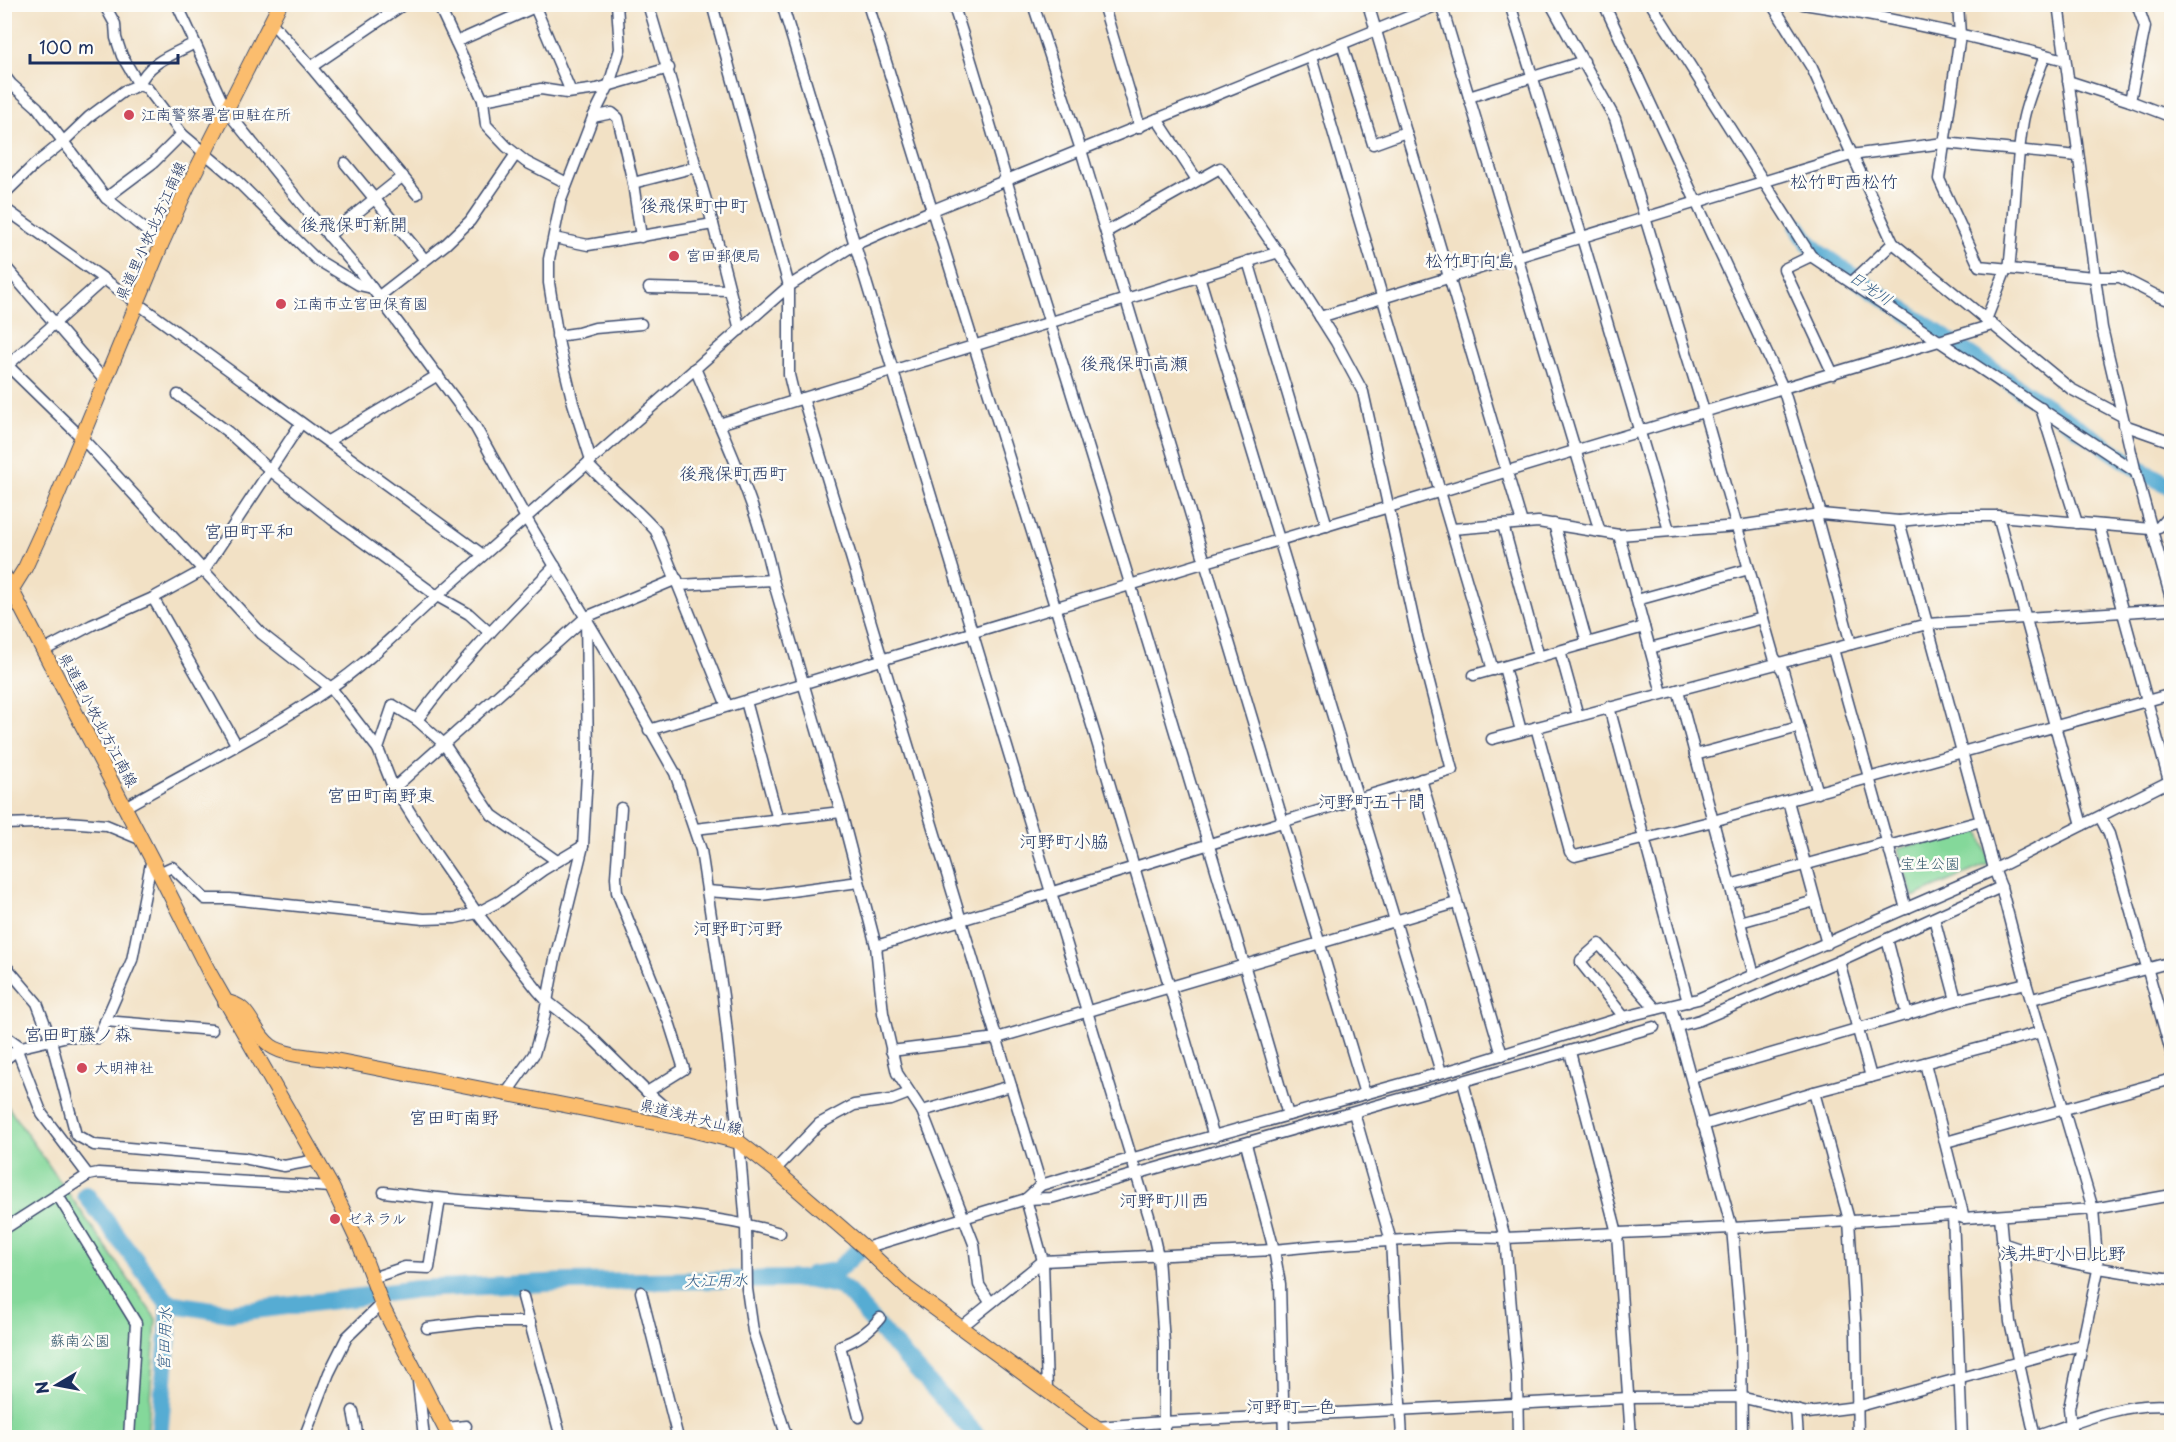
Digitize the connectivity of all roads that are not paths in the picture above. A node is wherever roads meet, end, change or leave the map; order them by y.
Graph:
1 (104, 4) edge
2 (177, 4) edge
3 (280, 4) edge
4 (404, 4) edge
5 (438, 4) edge
6 (617, 4) edge
7 (712, 4) edge
8 (782, 4) edge
9 (868, 4) edge
10 (954, 4) edge
11 (1033, 4) edge
12 (1103, 4) edge
13 (1368, 4) edge
14 (1441, 4) edge
15 (1510, 4) edge
16 (1551, 4) edge
17 (1604, 4) edge
18 (1651, 4) edge
19 (1772, 4) edge
20 (1803, 4) edge
21 (1862, 4) edge
22 (1958, 4) edge
23 (2058, 4) edge
24 (2137, 4) edge
25 (649, 5) edge
26 (1842, 8) edge
27 (271, 22) junction
28 (1376, 31) junction
29 (1960, 35) junction
30 (456, 42) junction
31 (195, 44) junction
32 (1342, 44) junction
33 (2045, 55) junction
34 (1311, 57) junction
35 (2065, 60) junction
36 (1584, 61) junction
37 (311, 67) junction
38 (669, 68) junction
39 (4, 75) edge
40 (1532, 77) junction
41 (2068, 81) junction
42 (140, 85) junction
43 (609, 85) junction
44 (571, 92) junction
45 (1469, 97) junction
46 (483, 99) junction
47 (2130, 101) junction
48 (226, 110) junction
49 (593, 117) junction
50 (2172, 117) edge
51 (1157, 119) junction
52 (1140, 127) junction
53 (1406, 132) junction
54 (182, 134) junction
55 (64, 141) junction
56 (1944, 143) junction
57 (1081, 150) junction
58 (2020, 150) junction
59 (205, 151) junction
60 (516, 154) junction
61 (1851, 155) junction
62 (2078, 156) junction
63 (345, 163) dead end
64 (696, 167) junction
65 (403, 176) junction
66 (1197, 180) junction
67 (1767, 181) junction
68 (1006, 182) junction
69 (567, 183) junction
70 (633, 183) junction
71 (4, 194) edge
72 (417, 194) dead end
73 (106, 198) junction
74 (375, 199) junction
75 (1697, 203) junction
76 (4, 208) edge
77 (933, 210) junction
78 (1646, 219) junction
79 (713, 224) junction
80 (1106, 232) junction
81 (328, 236) junction
82 (640, 237) junction
83 (1582, 237) junction
84 (554, 238) junction
85 (162, 243) junction
86 (1893, 243) junction
87 (854, 245) junction
88 (1279, 252) junction
89 (1811, 256) junction
90 (1517, 257) junction
91 (425, 260) junction
92 (1248, 261) junction
93 (4, 265) edge
94 (2008, 269) junction
95 (1199, 276) junction
96 (1449, 277) junction
97 (2094, 277) junction
98 (104, 279) junction
99 (1854, 280) junction
100 (789, 286) junction
101 (649, 288) dead end
102 (728, 290) junction
103 (375, 292) junction
104 (1126, 299) junction
105 (1381, 299) junction
106 (2172, 301) edge
107 (137, 304) junction
108 (1320, 317) junction
109 (1050, 322) junction
110 (55, 323) junction
111 (1989, 323) junction
112 (641, 324) dead end
113 (740, 330) junction
114 (557, 336) junction
115 (1946, 340) junction
116 (974, 346) junction
117 (6, 364) edge
118 (695, 368) junction
119 (892, 371) junction
120 (1833, 374) junction
121 (438, 375) junction
122 (105, 381) junction
123 (1783, 388) junction
124 (178, 395) dead end
125 (799, 399) junction
126 (2041, 408) junction
127 (1704, 411) junction
128 (2123, 420) junction
129 (301, 423) junction
130 (719, 424) junction
131 (1640, 431) junction
132 (81, 437) junction
133 (328, 441) junction
134 (2172, 442) edge
135 (1575, 450) junction
136 (589, 461) junction
137 (2135, 467) junction
138 (270, 470) junction
139 (1508, 472) junction
140 (1440, 492) junction
141 (1388, 508) junction
142 (2172, 512) edge
143 (1819, 514) junction
144 (1998, 516) junction
145 (526, 518) junction
146 (1899, 521) junction
147 (1522, 523) junction
148 (2077, 523) junction
149 (1554, 524) junction
150 (1503, 525) junction
151 (2099, 525) junction
152 (1327, 526) junction
153 (1738, 526) junction
154 (1452, 529) junction
155 (2151, 529) junction
156 (1669, 530) junction
157 (1600, 532) junction
158 (1619, 535) junction
159 (1280, 540) junction
160 (483, 555) junction
161 (1206, 562) junction
162 (555, 566) junction
163 (1749, 569) junction
164 (204, 570) junction
165 (4, 576) edge
166 (773, 580) junction
167 (678, 582) junction
168 (1130, 585) junction
169 (8, 592) edge
170 (437, 596) junction
171 (153, 598) junction
172 (1637, 600) junction
173 (2172, 602) edge
174 (1055, 608) junction
175 (2172, 609) edge
176 (2122, 612) junction
177 (586, 617) junction
178 (1763, 618) junction
179 (2026, 618) junction
180 (1927, 624) junction
181 (1644, 627) junction
182 (490, 633) junction
183 (971, 633) junction
184 (1587, 643) junction
185 (1851, 644) junction
186 (1650, 648) junction
187 (1833, 649) junction
188 (43, 651) junction
189 (1560, 651) junction
190 (1539, 657) junction
191 (882, 660) junction
192 (1779, 664) junction
193 (1498, 668) junction
194 (1474, 675) dead end
195 (802, 684) junction
196 (331, 688) junction
197 (1678, 690) junction
198 (1662, 693) junction
199 (2172, 694) edge
200 (746, 701) junction
201 (2147, 701) junction
202 (727, 706) junction
203 (1608, 708) junction
204 (1578, 716) junction
205 (417, 720) junction
206 (1536, 727) junction
207 (1799, 727) junction
208 (2055, 727) junction
209 (649, 730) junction
210 (1521, 731) junction
211 (1492, 739) dead end
212 (236, 744) junction
213 (444, 744) junction
214 (378, 749) junction
215 (1962, 753) junction
216 (1695, 755) junction
217 (1421, 779) junction
218 (1869, 779) junction
219 (2170, 781) edge
220 (394, 788) junction
221 (1818, 793) junction
222 (1358, 799) junction
223 (1788, 801) junction
224 (125, 807) junction
225 (621, 808) dead end
226 (841, 812) junction
227 (2100, 817) junction
228 (778, 820) junction
229 (1284, 821) junction
230 (1713, 821) junction
231 (1981, 821) junction
232 (4, 824) edge
233 (2082, 825) junction
234 (695, 829) junction
235 (1643, 838) junction
236 (142, 840) junction
237 (1208, 844) junction
238 (583, 846) junction
239 (1888, 846) junction
240 (152, 858) junction
241 (557, 861) junction
242 (1805, 864) junction
243 (1135, 867) junction
244 (1994, 869) junction
245 (159, 873) junction
246 (859, 882) junction
247 (1730, 885) junction
248 (2001, 886) junction
249 (707, 891) junction
250 (1050, 892) junction
251 (1815, 901) junction
252 (1456, 903) junction
253 (1905, 909) junction
254 (477, 913) junction
255 (1934, 918) junction
256 (961, 920) junction
257 (1395, 922) junction
258 (1740, 922) junction
259 (1887, 939) junction
260 (1320, 944) junction
261 (1827, 944) junction
262 (876, 946) junction
263 (1839, 961) junction
264 (2172, 962) edge
265 (4, 964) edge
266 (1245, 967) junction
267 (2147, 968) junction
268 (1754, 975) junction
269 (2026, 982) junction
270 (1171, 988) junction
271 (2032, 999) junction
272 (1956, 1000) junction
273 (547, 1001) junction
274 (225, 1002) junction
275 (1688, 1002) junction
276 (1671, 1006) junction
277 (1656, 1010) junction
278 (1086, 1012) junction
279 (1907, 1015) junction
280 (1624, 1017) junction
281 (105, 1021) junction
282 (1678, 1026) junction
283 (1654, 1027) dead end
284 (212, 1030) dead end
285 (1857, 1030) junction
286 (2041, 1032) junction
287 (4, 1035) edge
288 (997, 1038) junction
289 (51, 1040) junction
290 (19, 1049) junction
291 (891, 1051) junction
292 (1570, 1052) junction
293 (2172, 1055) edge
294 (1502, 1056) junction
295 (4, 1060) edge
296 (1925, 1063) junction
297 (1441, 1072) junction
298 (1692, 1077) junction
299 (1870, 1077) junction
300 (2172, 1079) edge
301 (1462, 1082) junction
302 (1011, 1086) junction
303 (647, 1092) junction
304 (1814, 1092) junction
305 (909, 1093) junction
306 (1365, 1094) junction
307 (505, 1095) junction
308 (922, 1111) junction
309 (2064, 1111) junction
310 (1354, 1113) junction
311 (1288, 1115) junction
312 (1703, 1125) junction
313 (691, 1130) junction
314 (1214, 1137) junction
315 (739, 1142) junction
316 (1946, 1142) junction
317 (1246, 1144) junction
318 (1131, 1159) junction
319 (316, 1160) junction
320 (775, 1170) junction
321 (1136, 1174) junction
322 (88, 1176) junction
323 (1041, 1185) junction
324 (332, 1187) junction
325 (384, 1192) dead end
326 (57, 1194) junction
327 (2172, 1196) edge
328 (441, 1199) junction
329 (1026, 1199) junction
330 (2093, 1209) junction
331 (1959, 1216) junction
332 (2000, 1216) junction
333 (963, 1219) junction
334 (1849, 1220) junction
335 (746, 1225) junction
336 (1732, 1228) junction
337 (4, 1229) edge
338 (780, 1233) dead end
339 (1617, 1233) junction
340 (1504, 1238) junction
341 (1391, 1240) junction
342 (2002, 1243) junction
343 (865, 1248) junction
344 (1274, 1250) junction
345 (1158, 1256) junction
346 (1043, 1262) junction
347 (2098, 1270) junction
348 (372, 1278) junction
349 (2172, 1279) edge
350 (641, 1292) dead end
351 (523, 1297) dead end
352 (990, 1302) junction
353 (381, 1304) junction
354 (530, 1322) junction
355 (876, 1323) dead end
356 (427, 1328) dead end
357 (960, 1328) junction
358 (2081, 1346) junction
359 (2018, 1362) junction
360 (417, 1374) junction
361 (1960, 1378) junction
362 (1047, 1390) junction
363 (1740, 1397) junction
364 (1629, 1398) junction
365 (1517, 1403) junction
366 (2172, 1406) edge
367 (1856, 1407) junction
368 (1401, 1409) junction
369 (1796, 1410) junction
370 (353, 1411) dead end
371 (1283, 1416) junction
372 (859, 1417) dead end
373 (1163, 1422) junction
374 (2070, 1425) junction
375 (466, 1426) dead end
376 (1093, 1432) edge
377 (448, 1433) edge
378 (129, 1437) edge
379 (304, 1437) edge
380 (358, 1437) edge
381 (424, 1437) edge
382 (561, 1437) edge
383 (678, 1437) edge
384 (787, 1437) edge
385 (1111, 1437) edge
386 (1164, 1437) edge
387 (1284, 1437) edge
388 (1402, 1437) edge
389 (1518, 1437) edge
390 (1631, 1437) edge
391 (1742, 1437) edge
392 (1797, 1437) edge
393 (1858, 1437) edge
394 (1962, 1437) edge
395 (2072, 1437) edge

1 - 42 street
2 - 31 street
3 - 27 main road, 県道里小牧北方江南線
4 - 37 street
5 - 30 street
6 - 43 street
7 - 100 street
8 - 87 street
9 - 77 street
10 - 68 street
11 - 57 street
12 - 52 street
13 - 28 street
14 - 28 street
14 - 45 street
15 - 40 street
16 - 36 street
17 - 75 street
18 - 67 street
19 - 61 street
20 - 26 street
21 - 26 street
22 - 29 street
23 - 35 street
24 - 47 street
25 - 38 street
26 - 29 street
27 - 37 street
27 - 48 main road, 県道里小牧北方江南線
28 - 32 street
28 - 53 street
29 - 33 street
29 - 56 street
30 - 44 street
30 - 46 street
31 - 42 street
31 - 48 street
32 - 34 street
32 - 53 street
33 - 35 street
33 - 58 street
34 - 51 street
34 - 105 street
35 - 41 street
36 - 40 street
36 - 78 street
37 - 65 street
38 - 43 street
38 - 64 street
39 - 55 street
40 - 45 street
40 - 83 street
41 - 47 street
41 - 62 street
42 - 54 street
42 - 55 street
43 - 44 street
43 - 49 street
44 - 46 street
45 - 90 street
46 - 60 street
47 - 50 street
48 - 59 main road, 県道里小牧北方江南線
48 - 81 street
49 - 69 street
49 - 70 street
51 - 52 street
51 - 66 street
52 - 57 street
53 - 96 street
54 - 59 street
54 - 73 street
55 - 71 street
55 - 73 street
56 - 58 street
56 - 61 street
56 - 94 street
57 - 68 street
57 - 80 street
58 - 62 street
58 - 94 street
59 - 85 main road, 県道里小牧北方江南線
59 - 103 street
60 - 69 street
60 - 91 street
61 - 67 street
61 - 86 street
62 - 97 street
63 - 74 street
64 - 70 street
64 - 79 street
65 - 72 street
65 - 74 street
66 - 80 street
66 - 88 street
67 - 75 street
67 - 89 street
68 - 77 street
68 - 109 street
69 - 84 street
70 - 82 street
73 - 85 street
74 - 81 street
74 - 91 street
75 - 78 street
75 - 123 street
76 - 98 street
77 - 87 street
77 - 116 street
78 - 83 street
78 - 127 street
79 - 82 street
79 - 102 street
80 - 104 street
81 - 103 street
82 - 84 street
83 - 90 street
83 - 131 street
84 - 114 street
85 - 107 main road, 県道里小牧北方江南線
86 - 99 street
86 - 111 street
87 - 100 street
87 - 119 street
88 - 92 street
88 - 108 street
89 - 99 street
89 - 120 street
90 - 96 street
90 - 135 street
91 - 103 street
92 - 95 street
92 - 152 street
93 - 110 street
94 - 97 street
94 - 111 street
95 - 104 street
95 - 159 street
96 - 105 street
96 - 139 street
97 - 106 street
97 - 128 street
98 - 107 street
98 - 110 street
99 - 115 street
100 - 113 street
100 - 125 street
101 - 102 street
102 - 113 street
103 - 121 street
104 - 109 street
104 - 161 street
105 - 108 street
105 - 140 street
107 - 122 main road, 県道里小牧北方江南線
107 - 129 street
108 - 141 street
109 - 116 street
109 - 168 street
110 - 117 street
110 - 122 street
111 - 115 street
111 - 128 street
112 - 114 street
113 - 118 street
114 - 136 street
115 - 120 street
115 - 126 street
116 - 119 street
116 - 174 street
117 - 132 street
118 - 130 street
118 - 136 street
119 - 125 street
119 - 183 street
120 - 123 street
121 - 133 street
121 - 145 street
122 - 132 main road, 県道里小牧北方江南線
123 - 127 street
123 - 143 street
124 - 138 street
125 - 130 street
125 - 191 street
126 - 137 street
126 - 148 street
127 - 131 street
127 - 153 street
128 - 134 street
128 - 137 street
129 - 133 street
129 - 138 street
130 - 166 street
131 - 135 street
131 - 156 street
132 - 164 street
132 - 169 main road, 県道里小牧北方江南線
133 - 160 street
135 - 139 street
135 - 157 street
136 - 145 street
136 - 167 street
137 - 155 street
138 - 164 street
138 - 170 street
139 - 140 street
139 - 147 street
140 - 141 street
140 - 154 street
141 - 152 street
141 - 217 street
142 - 155 street
143 - 146 street
143 - 153 street
143 - 185 street
144 - 146 street
144 - 148 street
144 - 179 street
145 - 160 street
145 - 162 street
146 - 180 street
147 - 149 street
147 - 150 street
148 - 151 street
149 - 157 street
149 - 184 street
150 - 154 street
150 - 190 street
151 - 155 street
151 - 176 street
152 - 159 street
153 - 156 street
153 - 163 street
154 - 193 street
155 - 173 street
156 - 158 street
157 - 158 street
158 - 172 street
159 - 161 street
159 - 222 street
160 - 170 street
161 - 168 street
161 - 229 street
162 - 177 street
162 - 182 street
163 - 172 street
163 - 178 street
164 - 171 street
164 - 196 street
165 - 169 main road
166 - 167 street
166 - 195 street
167 - 177 street
167 - 202 street
168 - 174 street
168 - 237 street
169 - 188 main road, 県道里小牧北方江南線
170 - 182 street
170 - 196 street
171 - 188 street
171 - 212 street
172 - 181 street
174 - 183 street
174 - 243 street
175 - 176 street
176 - 179 street
176 - 201 street
177 - 209 street
177 - 213 street
177 - 238 street
178 - 186 street
178 - 192 street
179 - 180 street
179 - 208 street
180 - 185 street
180 - 215 street
181 - 184 street
181 - 186 street
182 - 205 street
183 - 191 street
183 - 250 street
184 - 189 street
185 - 187 street
186 - 198 street
187 - 192 street
187 - 218 street
188 - 224 main road, 県道里小牧北方江南線
189 - 190 street
189 - 204 street
190 - 193 street
191 - 195 street
191 - 256 street
192 - 197 street
192 - 207 street
193 - 194 street
193 - 210 street
195 - 200 street
195 - 226 street
196 - 212 street
196 - 214 street
197 - 198 street
197 - 216 street
198 - 203 street
199 - 201 street
200 - 202 street
200 - 228 street
201 - 208 street
201 - 219 street
202 - 209 street
203 - 204 street
203 - 235 street
204 - 206 street
205 - 213 street
205 - 214 street
206 - 210 street
206 - 235 street
207 - 216 street
207 - 221 street
208 - 215 street
208 - 233 street
209 - 234 street
210 - 211 street
212 - 224 street
213 - 220 street
213 - 241 street
214 - 220 street
215 - 218 street
215 - 231 street
216 - 230 street
217 - 222 street
217 - 252 street
218 - 221 street
218 - 239 street
219 - 227 street
220 - 254 street
221 - 223 street
222 - 229 street
222 - 257 street
223 - 230 street
223 - 242 street
224 - 236 main road, 県道里小牧北方江南線
225 - 303 street
226 - 228 street
226 - 246 street
227 - 233 street
227 - 267 street
228 - 234 street
229 - 237 street
229 - 260 street
230 - 235 street
230 - 247 street
231 - 239 street
231 - 244 street
232 - 236 street
233 - 244 street
234 - 249 street
235 - 275 street
236 - 240 main road, 県道里小牧北方江南線
237 - 243 street
237 - 266 street
238 - 241 street
238 - 273 street
239 - 242 street
239 - 253 street
240 - 245 main road, 県道里小牧北方江南線
240 - 281 street
241 - 254 street
242 - 247 street
242 - 251 street
243 - 250 street
243 - 270 street
244 - 248 street
244 - 253 street
245 - 254 street
245 - 274 main road, 県道里小牧北方江南線
246 - 249 street
246 - 262 street
247 - 258 street
248 - 255 street
248 - 269 street
249 - 315 street
250 - 256 street
250 - 278 street
251 - 258 street
251 - 261 street
252 - 257 street
252 - 294 street
253 - 261 street
254 - 273 street
255 - 259 street
255 - 272 street
256 - 262 street
256 - 288 street
257 - 260 street
257 - 297 street
258 - 268 street
259 - 263 street
259 - 279 street
260 - 266 street
260 - 306 street
261 - 268 street
262 - 291 street
263 - 282 street
263 - 285 street
264 - 267 street
265 - 289 street
266 - 270 street
266 - 311 street
267 - 271 street
267 - 293 street
268 - 275 street
269 - 271 street
269 - 272 street
270 - 278 street
270 - 314 street
271 - 286 street
272 - 279 street
273 - 303 street
273 - 307 street
274 - 307 main road, 県道浅井犬山線
274 - 319 main road, 県道里小牧北方江南線
275 - 276 street
276 - 277 street
276 - 282 street
277 - 280 street
277 - 280 street
278 - 288 street
278 - 318 street
279 - 285 street
280 - 294 street
281 - 284 street
281 - 289 street
282 - 298 street
283 - 292 street
285 - 298 street
285 - 299 street
286 - 296 street
286 - 309 street
287 - 290 street
288 - 291 street
288 - 302 street
289 - 290 street
289 - 319 street
290 - 295 street
290 - 322 street
291 - 305 street
292 - 301 street
292 - 339 street
294 - 297 street
296 - 299 street
296 - 316 street
297 - 306 street
298 - 312 street
299 - 304 street
300 - 309 street
301 - 310 street
301 - 340 street
302 - 308 street
302 - 323 street
303 - 313 street
304 - 312 street
304 - 334 street
305 - 308 street
305 - 320 street
306 - 311 street
307 - 313 main road, 県道浅井犬山線
308 - 333 street
309 - 316 street
309 - 330 street
310 - 317 street
310 - 341 street
311 - 314 street
312 - 336 street
313 - 315 main road, 県道浅井犬山線
314 - 318 street
315 - 320 main road, 県道浅井犬山線
315 - 335 street
316 - 331 street
317 - 321 street
317 - 344 street
318 - 321 street
318 - 323 street
319 - 324 main road, 県道里小牧北方江南線
320 - 343 main road, 県道浅井犬山線
321 - 329 street
321 - 345 street
322 - 324 street
322 - 326 street
323 - 329 street
324 - 348 main road, 県道里小牧北方江南線
325 - 328 street
326 - 337 street
326 - 378 street
327 - 330 street
328 - 335 street
328 - 348 street
329 - 333 street
329 - 346 street
330 - 332 street
330 - 347 street
331 - 332 street
331 - 334 street
331 - 361 street
332 - 342 street
333 - 343 street
333 - 352 street
334 - 336 street
334 - 367 street
335 - 338 street
335 - 384 street
336 - 339 street
336 - 363 street
339 - 340 street
339 - 364 street
340 - 341 street
340 - 365 street
341 - 344 street
341 - 368 street
342 - 347 street
342 - 359 street
343 - 357 main road, 県道浅井犬山線
344 - 345 street
344 - 371 street
345 - 346 street
345 - 373 street
346 - 352 street
346 - 362 street
347 - 349 street
347 - 358 street
348 - 353 main road, 県道里小牧北方江南線
350 - 383 street
351 - 354 street
352 - 357 street
353 - 360 main road, 県道里小牧北方江南線
353 - 379 street
354 - 356 street
354 - 382 street
355 - 372 street
357 - 362 main road, 県道浅井犬山線
358 - 359 street
358 - 374 street
359 - 361 street
359 - 374 street
360 - 377 main road, 県道里小牧北方江南線
360 - 381 street
361 - 367 street
361 - 394 street
362 - 376 main road, 県道浅井犬山線
363 - 364 street
363 - 369 street
363 - 391 street
364 - 365 street
364 - 390 street
365 - 368 street
365 - 389 street
366 - 374 street
367 - 369 street
367 - 393 street
368 - 371 street
368 - 388 street
369 - 392 street
370 - 380 street
371 - 373 street
371 - 387 street
373 - 376 street
373 - 386 street
374 - 395 street
375 - 377 street
376 - 385 main road, 県道浅井犬山線

